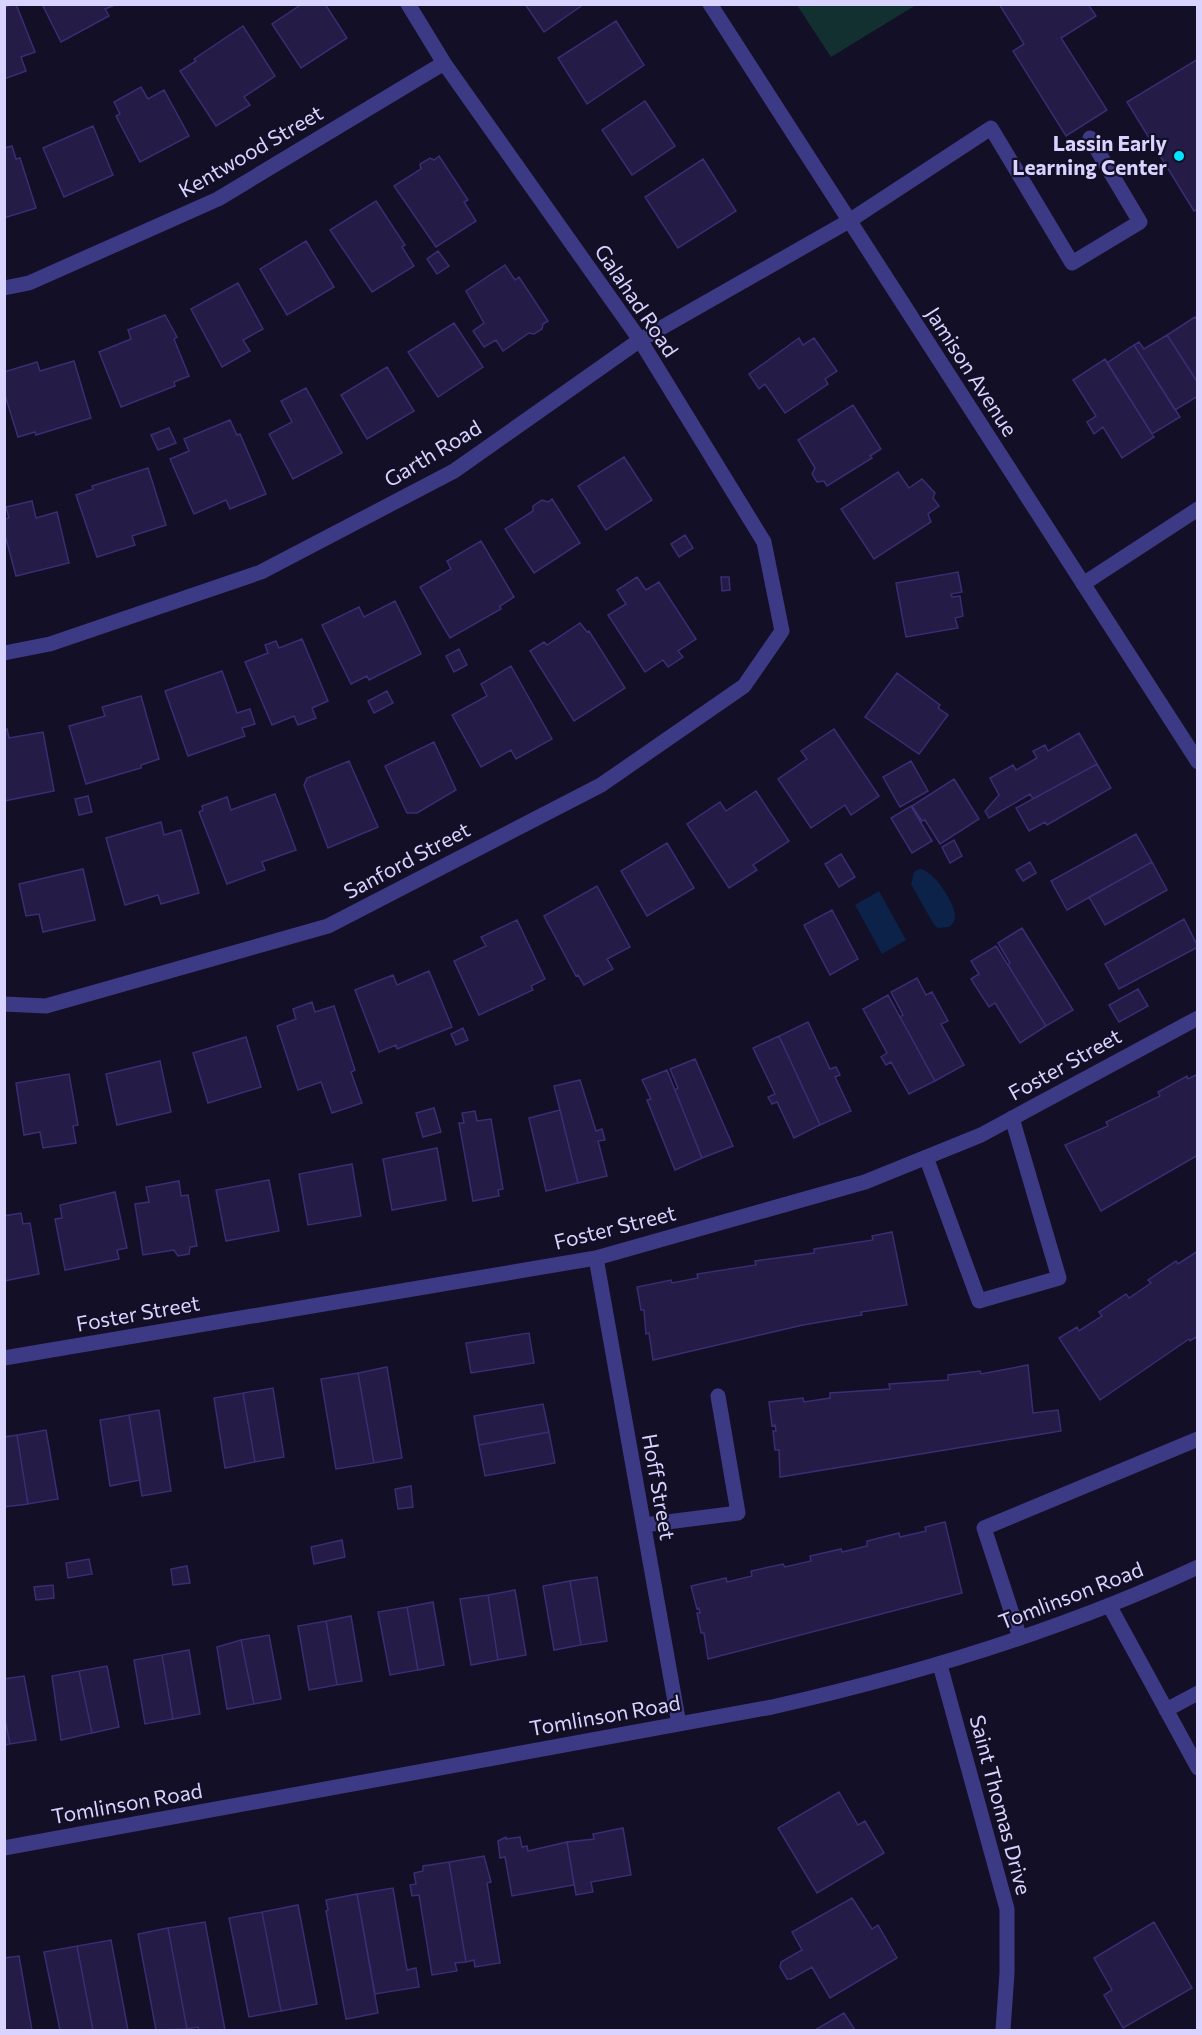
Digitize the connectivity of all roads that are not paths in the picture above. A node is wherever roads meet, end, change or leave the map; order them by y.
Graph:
1 (408, 4) edge
2 (710, 4) edge
3 (444, 63) junction
4 (1090, 138) dead end
5 (849, 221) junction
6 (4, 288) edge
7 (640, 340) junction
8 (1197, 509) edge
9 (1083, 584) junction
10 (775, 641) joint
11 (4, 653) edge
12 (1197, 762) edge
13 (4, 1004) edge
14 (1197, 1018) edge
15 (1012, 1118) junction
16 (926, 1157) junction
17 (596, 1258) junction
18 (4, 1358) edge
19 (718, 1396) dead end
20 (1197, 1439) edge
21 (644, 1525) junction
22 (1197, 1567) edge
23 (1109, 1605) junction
24 (1020, 1638) junction
25 (940, 1665) junction
26 (1197, 1693) edge
27 (1166, 1710) junction
28 (679, 1724) junction
29 (1197, 1768) edge
30 (4, 1848) edge
31 (1003, 2031) edge

1 - 3 street, Galahad Road
2 - 5 street, Jamison Avenue
3 - 6 street, Kentwood Street
3 - 7 street, Galahad Road
4 - 5 street, Garth Road
5 - 7 street, Garth Road
5 - 9 street, Jamison Avenue
7 - 10 street, Galahad Road
7 - 11 street, Garth Road
8 - 9 street
9 - 12 street, Jamison Avenue
10 - 13 street, Sanford Street
14 - 15 street, Foster Street
15 - 16 street, Foster Street
15 - 16 street
16 - 17 street, Foster Street
17 - 18 street, Foster Street
17 - 21 street, Hoff Street
19 - 21 street
20 - 24 street
21 - 28 street, Hoff Street
22 - 23 street, Tomlinson Road
23 - 24 street, Tomlinson Road
23 - 27 street
24 - 25 street, Tomlinson Road
25 - 28 street, Tomlinson Road
25 - 31 street, Saint Thomas Drive
26 - 27 street
27 - 29 street
28 - 30 street, Tomlinson Road

